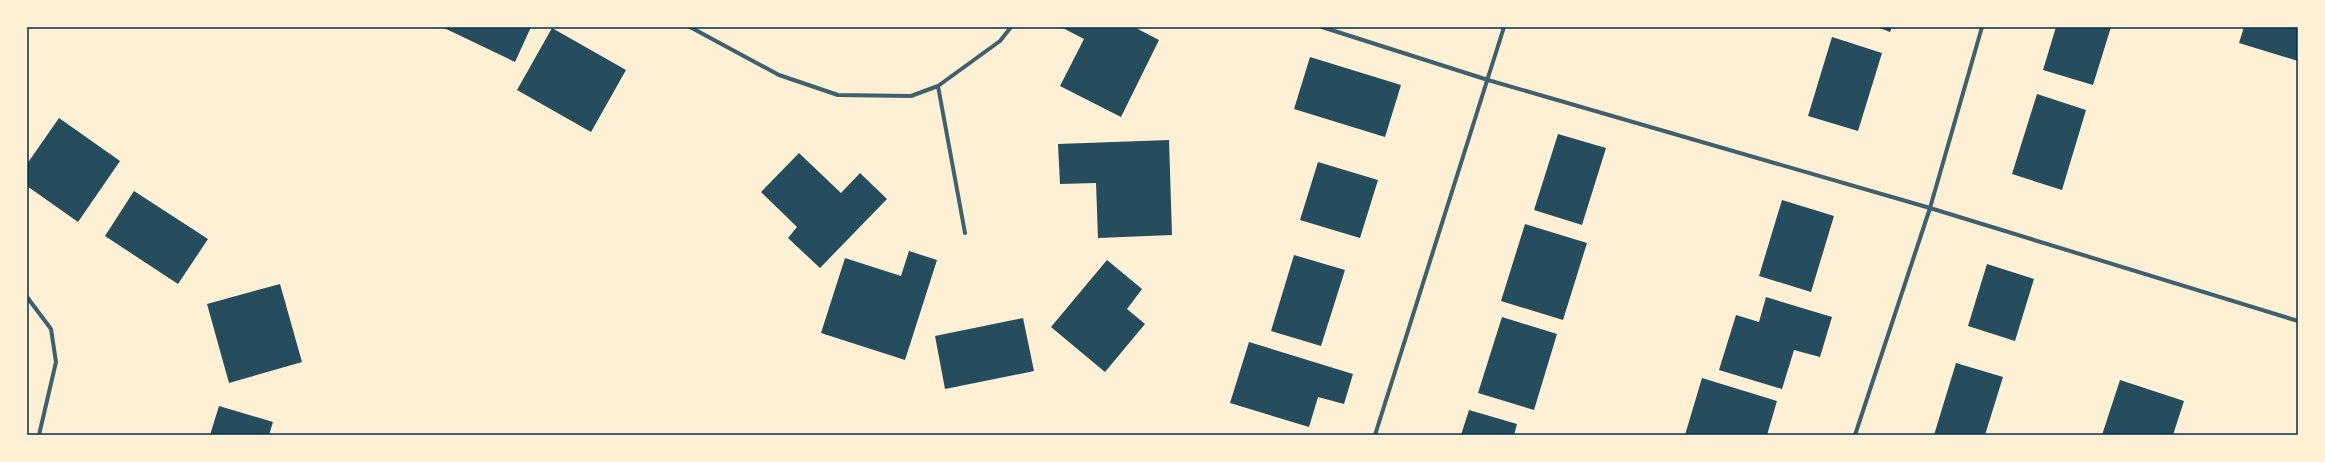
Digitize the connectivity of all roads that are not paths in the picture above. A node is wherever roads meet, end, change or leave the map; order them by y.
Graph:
1 (690, 27) edge
2 (1011, 27) edge
3 (1322, 27) edge
4 (1504, 27) edge
5 (1982, 27) edge
6 (1488, 80) junction
7 (938, 86) junction
8 (1930, 208) junction
9 (965, 232) dead end
10 (27, 297) edge
11 (2298, 321) edge
12 (39, 435) edge
13 (1375, 435) edge
14 (1855, 435) edge

1 - 7 street
2 - 7 street
3 - 6 street
4 - 6 street
5 - 8 street
6 - 8 street
6 - 13 street
7 - 9 street
8 - 11 street
8 - 14 street
10 - 12 street

